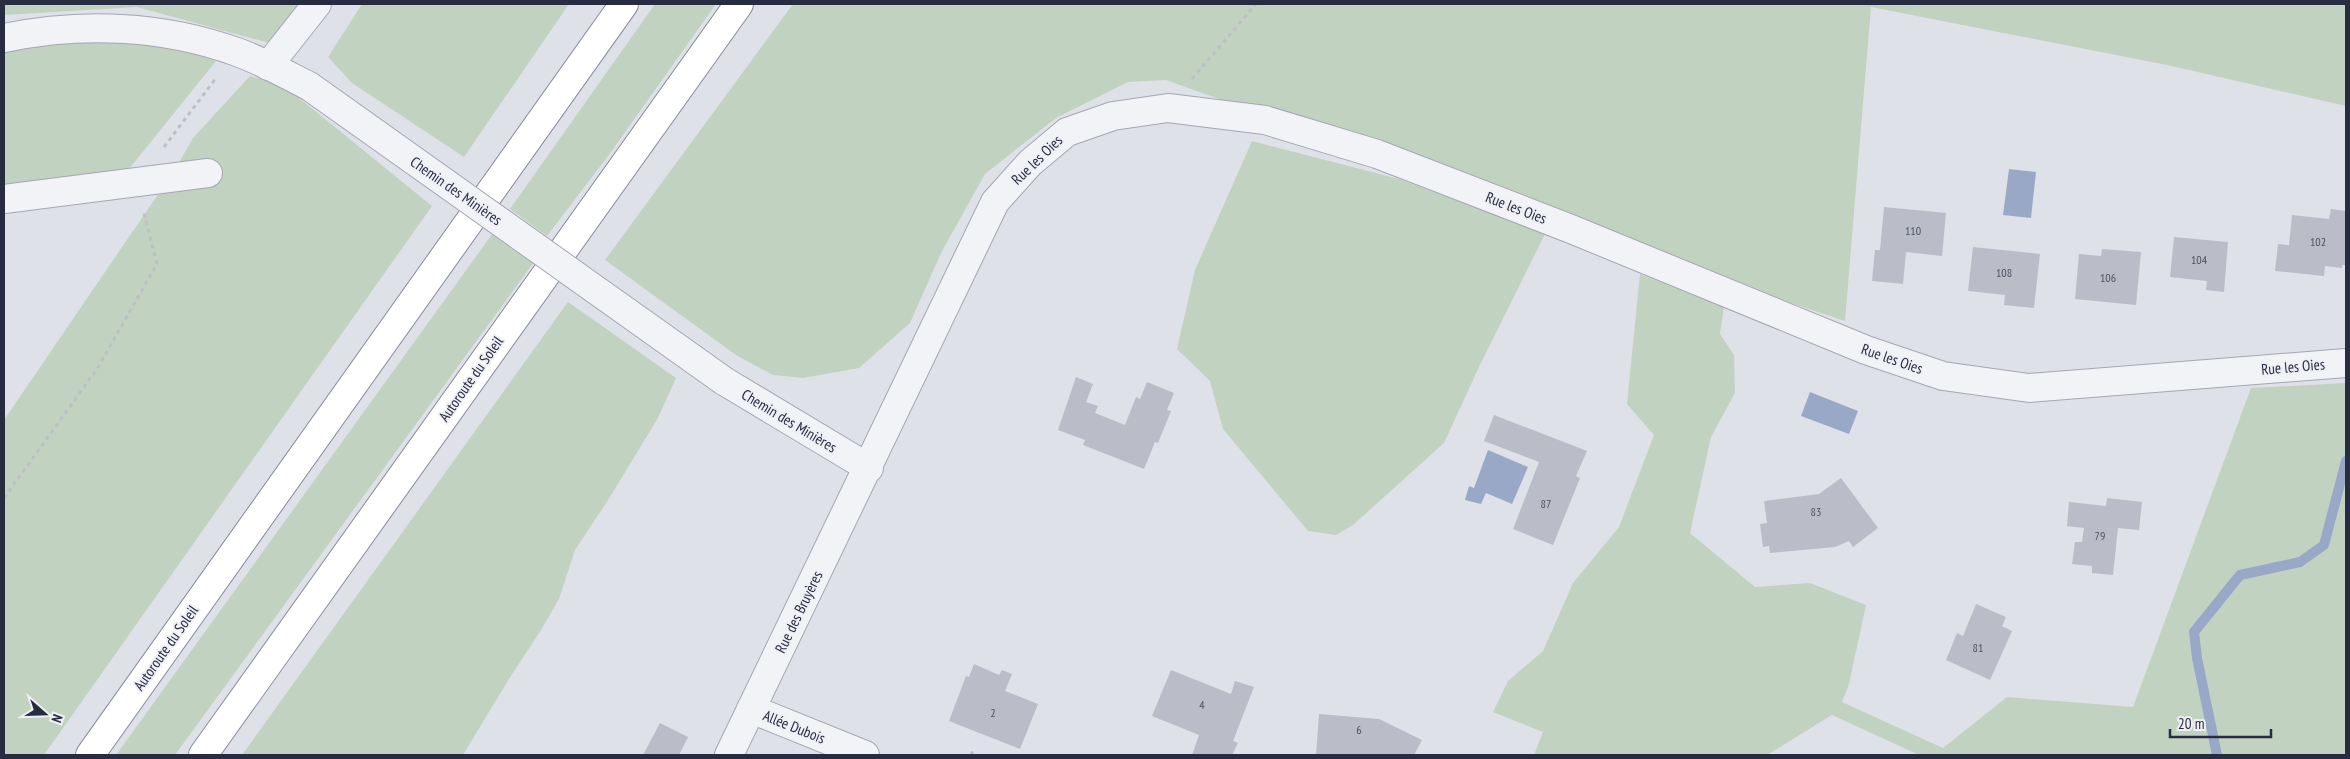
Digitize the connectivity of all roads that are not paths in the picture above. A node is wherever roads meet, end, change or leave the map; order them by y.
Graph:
1 (317, 4) edge
2 (624, 4) edge
3 (739, 4) edge
4 (4, 38) edge
5 (268, 66) junction
6 (208, 173) dead end
7 (4, 199) edge
8 (2346, 363) edge
9 (869, 468) junction
10 (751, 709) junction
11 (90, 755) edge
12 (203, 755) edge
13 (729, 755) edge
14 (865, 755) edge

1 - 5 street
2 - 11 highway, Autoroute du Soleil
3 - 12 highway, Autoroute du Soleil
4 - 5 street, Chemin des Minières
5 - 9 street, Chemin des Minières, bridge
6 - 7 street
8 - 9 street, Rue les Oies
9 - 10 street, Rue des Bruyères
10 - 13 street, Rue des Bruyères
10 - 14 street, Allée Dubois

